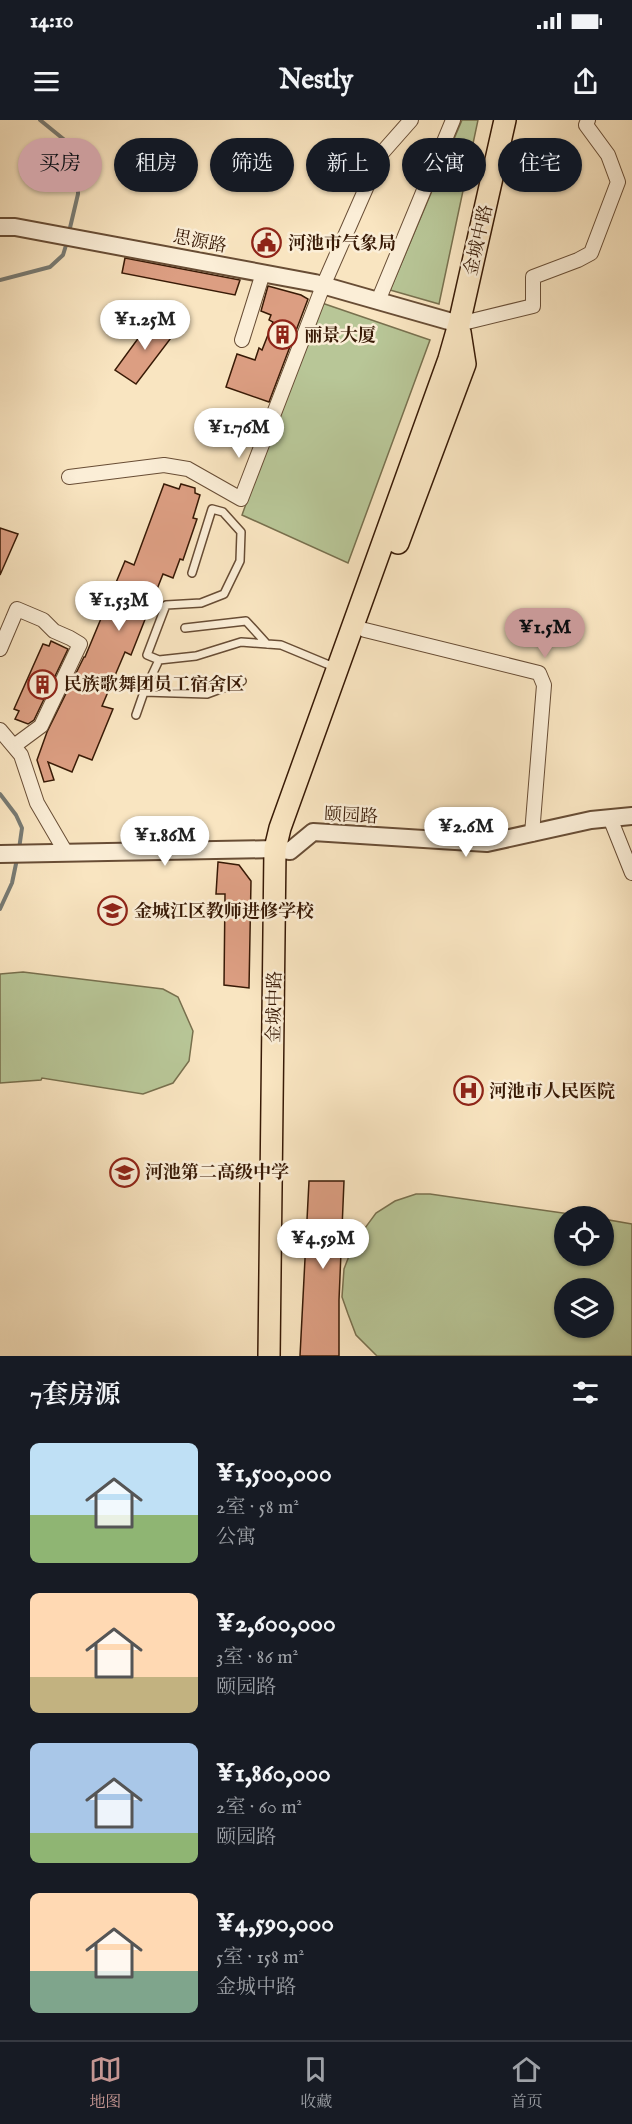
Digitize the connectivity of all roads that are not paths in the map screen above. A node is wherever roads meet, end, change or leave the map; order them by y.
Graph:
1 (411, 120) edge
2 (453, 120) edge
3 (505, 120) edge
4 (588, 120) edge
5 (8, 227) edge
6 (263, 273) junction
7 (323, 286) junction
8 (378, 301) junction
9 (459, 324) junction
10 (242, 340) dead end
11 (69, 477) dead end
12 (192, 573) dead end
13 (185, 628) dead end
14 (365, 630) junction
15 (267, 644) junction
16 (0, 649) edge
17 (159, 660) junction
18 (342, 671) junction
19 (242, 681) dead end
20 (144, 692) junction
21 (136, 715) dead end
22 (0, 730) edge
23 (14, 746) junction
24 (632, 816) edge
25 (610, 818) junction
26 (532, 834) junction
27 (283, 850) junction
28 (65, 851) junction
29 (0, 854) edge
30 (632, 873) edge
31 (269, 1356) edge
32 (284, 1356) edge

1 - 7 street
2 - 8 street
3 - 9 main road, 金城中路
4 - 9 street
5 - 6 street, 思源路
6 - 7 street, 思源路
6 - 10 street
7 - 8 street, 思源路
7 - 11 street
8 - 9 street, 思源路
9 - 14 main road
9 - 18 main road, 金城中路
12 - 17 lane
13 - 15 lane
14 - 18 main road
14 - 26 street
15 - 17 lane
15 - 18 lane
16 - 23 street
17 - 20 lane
18 - 27 main road, 金城中路
19 - 20 lane
20 - 21 lane
22 - 23 street
23 - 28 street
24 - 25 street, 颐园路
25 - 26 street, 颐园路
25 - 30 street
26 - 27 street, 颐园路
27 - 28 street
27 - 31 main road, 金城中路
27 - 32 main road, 金城中路
28 - 29 street

